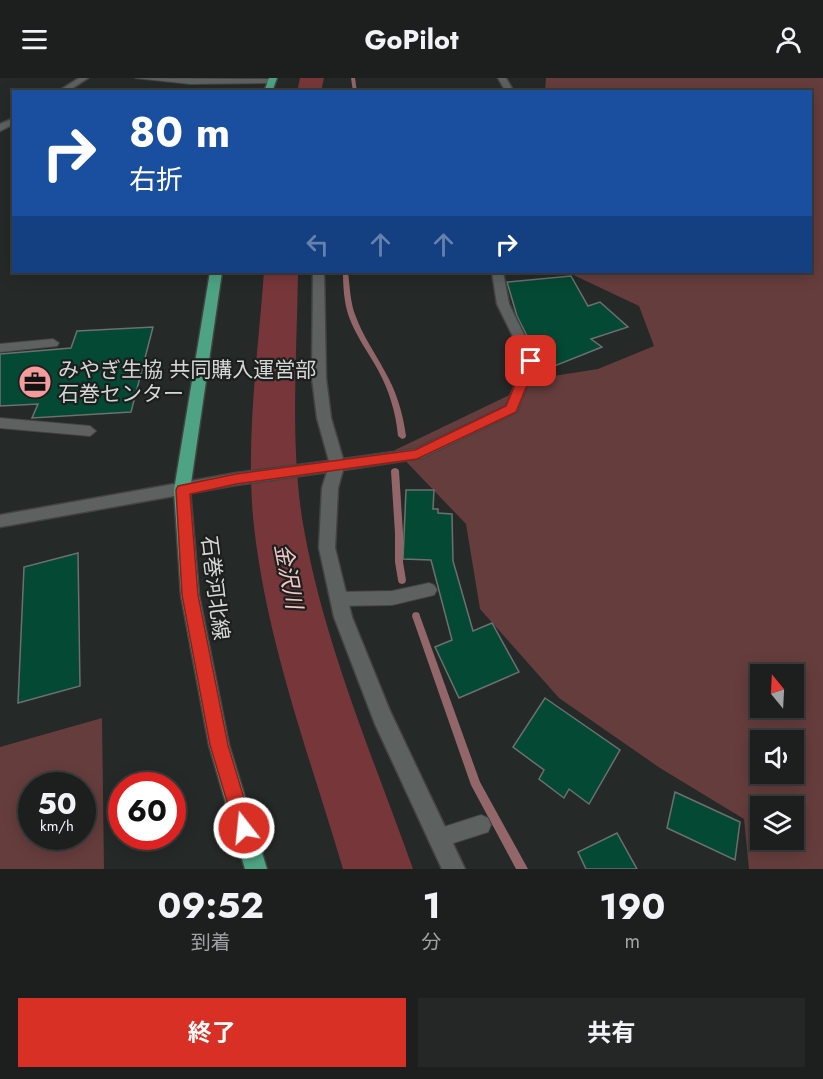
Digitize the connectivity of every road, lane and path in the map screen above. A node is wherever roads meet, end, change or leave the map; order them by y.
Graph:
1 (84, 78) edge
2 (138, 78) edge
3 (272, 80) edge
4 (64, 90) edge
5 (216, 273) edge
6 (318, 273) edge
7 (497, 273) edge
8 (53, 343) dead end
9 (0, 348) edge
10 (0, 423) edge
11 (90, 431) dead end
12 (337, 464) junction
13 (183, 490) junction
14 (0, 521) edge
15 (429, 590) dead end
16 (339, 599) junction
17 (481, 825) dead end
18 (438, 838) junction
19 (256, 869) edge
20 (454, 869) edge

1 - 4 street
2 - 3 lane
5 - 13 main road, 石巻河北線
6 - 12 street
7 - 12 street
8 - 9 lane
10 - 11 lane
12 - 13 street
12 - 16 street
13 - 14 street
13 - 19 main road, 石巻河北線
15 - 16 lane
16 - 18 street
17 - 18 lane
18 - 20 street

